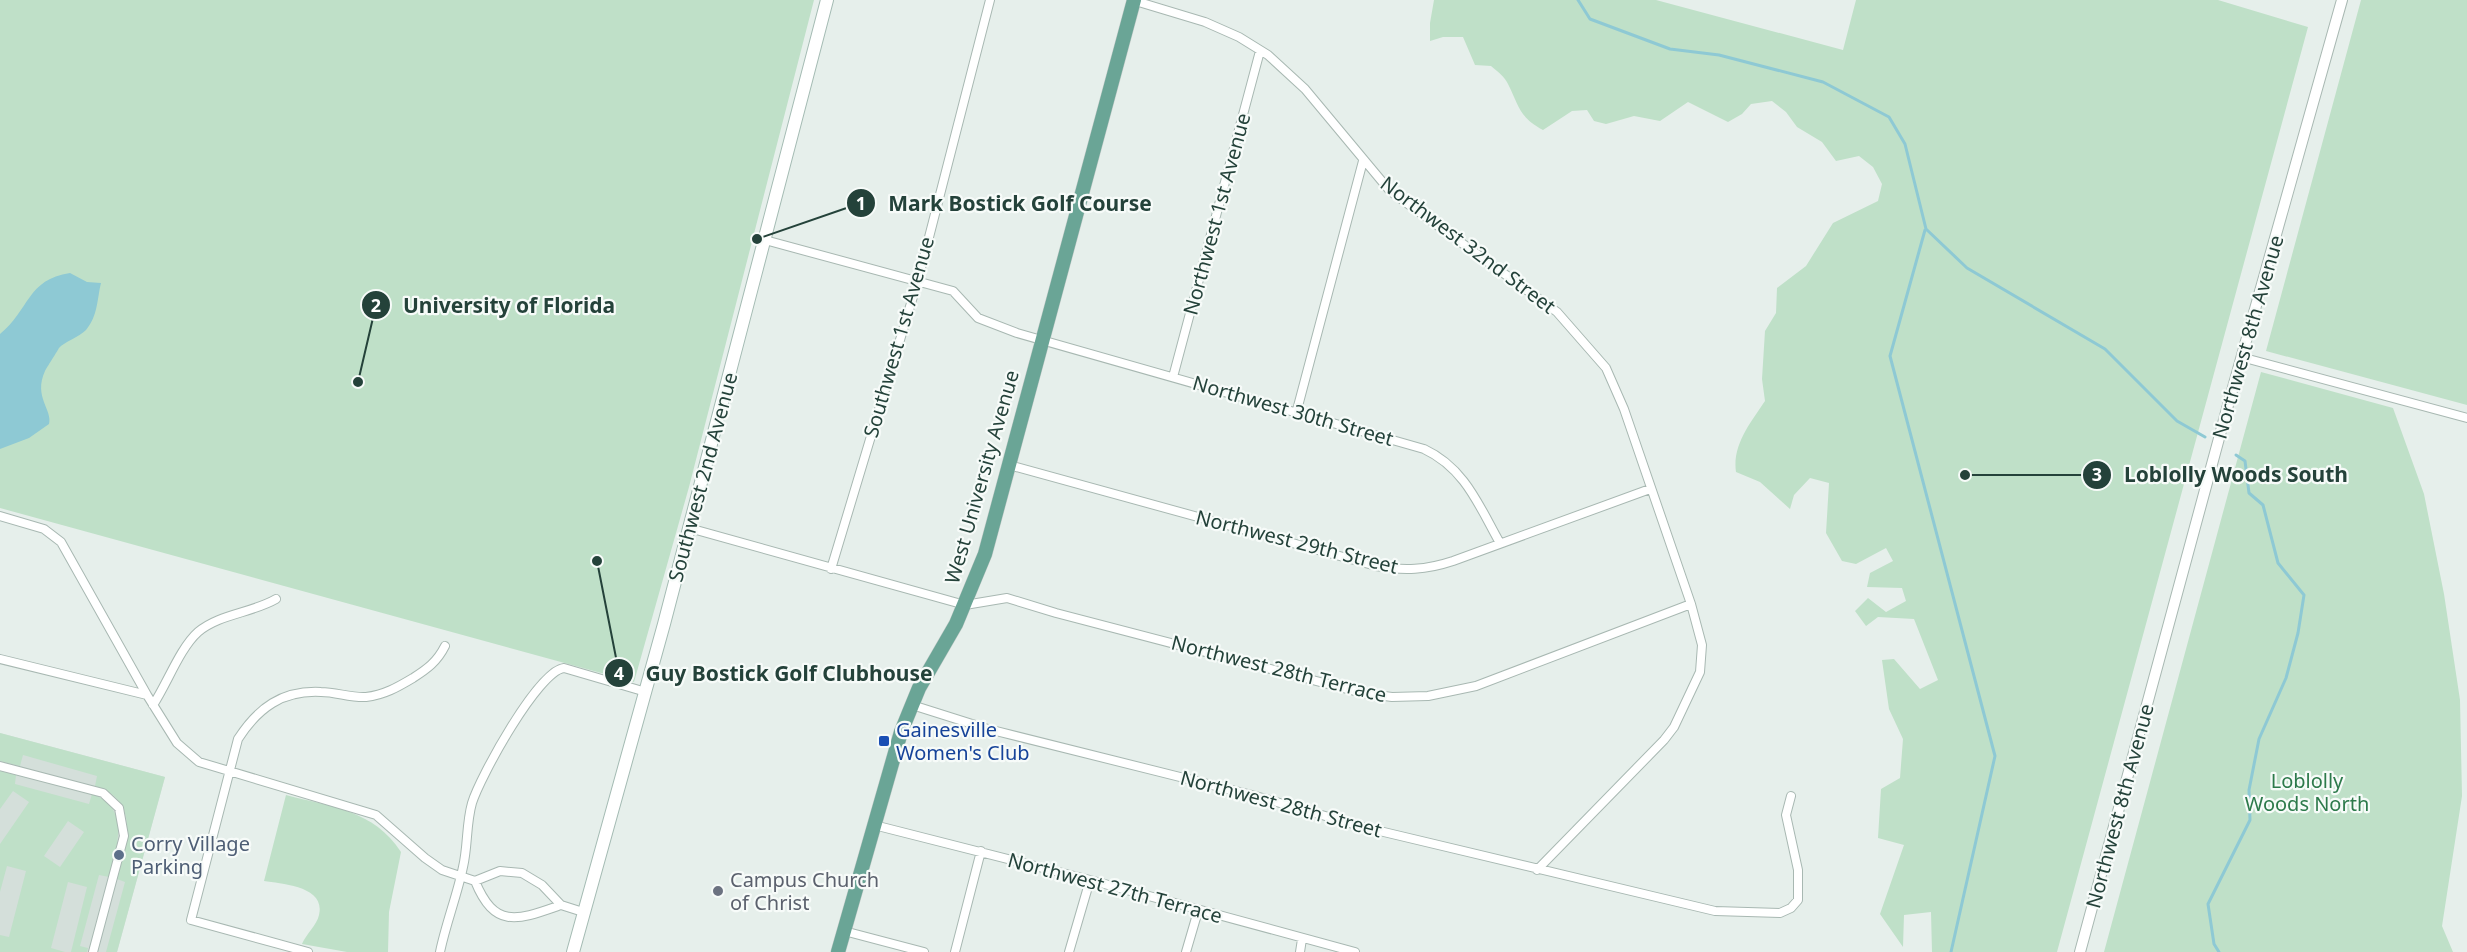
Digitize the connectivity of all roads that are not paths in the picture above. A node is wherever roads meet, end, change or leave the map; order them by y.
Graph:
1 (827, 0) edge
2 (990, 0) edge
3 (1133, 0) edge
4 (2342, 0) edge
5 (1260, 51) junction
6 (1363, 161) junction
7 (765, 240) junction
8 (918, 280) junction
9 (1042, 340) junction
10 (2241, 357) junction
11 (1173, 376) junction
12 (1297, 410) junction
13 (2467, 418) edge
14 (1009, 465) junction
15 (1650, 489) junction
16 (0, 516) edge
17 (689, 528) junction
18 (1500, 543) junction
19 (831, 569) junction
20 (276, 599) dead end
21 (965, 604) junction
22 (1691, 604) junction
23 (445, 646) dead end
24 (0, 659) edge
25 (646, 692) junction
26 (147, 694) junction
27 (153, 705) junction
28 (912, 705) junction
29 (0, 766) edge
30 (231, 771) junction
31 (1791, 796) dead end
32 (874, 825) junction
33 (981, 851) junction
34 (1537, 870) junction
35 (461, 876) junction
36 (1090, 880) junction
37 (475, 881) junction
38 (561, 905) junction
39 (1198, 911) junction
40 (583, 912) junction
41 (844, 931) junction
42 (1302, 939) junction
43 (93, 952) edge
44 (308, 952) edge
45 (440, 952) edge
46 (573, 952) edge
47 (838, 952) edge
48 (924, 952) edge
49 (955, 952) edge
50 (1069, 952) edge
51 (1186, 952) edge
52 (1300, 952) edge
53 (1355, 952) edge
54 (2080, 952) edge

1 - 7 main road, Southwest 2nd Avenue
2 - 8 street, Southwest 1st Avenue
3 - 5 street, Northwest 32nd Street
3 - 9 main road, West University Avenue
4 - 10 street, Northwest 8th Avenue
5 - 6 street, Northwest 32nd Street
5 - 11 street, Northwest 1st Avenue
6 - 12 street
6 - 15 street, Northwest 32nd Street
7 - 8 street, Northwest 30th Street
7 - 17 main road, Southwest 2nd Avenue
8 - 9 street, Northwest 30th Street
8 - 19 street, Southwest 1st Avenue
9 - 11 street, Northwest 30th Street
9 - 14 main road, West University Avenue
10 - 13 street
10 - 54 street, Northwest 8th Avenue
11 - 12 street, Northwest 30th Street
12 - 18 street, Northwest 30th Street
14 - 18 street, Northwest 29th Street
14 - 21 main road, West University Avenue
15 - 18 street, Northwest 29th Street
15 - 22 street, Northwest 32nd Street
16 - 26 street
17 - 19 street
17 - 25 main road, Southwest 2nd Avenue
19 - 21 street
20 - 27 street
21 - 22 street, Northwest 28th Terrace
21 - 28 main road, West University Avenue
22 - 34 street, Northwest 32nd Street
23 - 30 street
24 - 26 street
25 - 35 street
25 - 40 main road, Southwest 2nd Avenue
26 - 27 street
27 - 30 street
28 - 32 main road, West University Avenue
28 - 34 street, Northwest 28th Street
29 - 43 street
30 - 35 street
30 - 44 street
31 - 34 street, Northwest 28th Street
32 - 33 street, Northwest 27th Terrace
32 - 41 main road, West University Avenue
33 - 36 street, Northwest 27th Terrace
33 - 49 street
35 - 37 street
35 - 45 street
36 - 39 street, Northwest 27th Terrace
36 - 50 street
37 - 38 street
37 - 38 street
38 - 40 street
39 - 42 street, Northwest 27th Terrace
39 - 51 street
40 - 46 main road, Southwest 2nd Avenue
41 - 47 main road, West University Avenue
41 - 48 street
42 - 52 street
42 - 53 street, Northwest 27th Terrace

